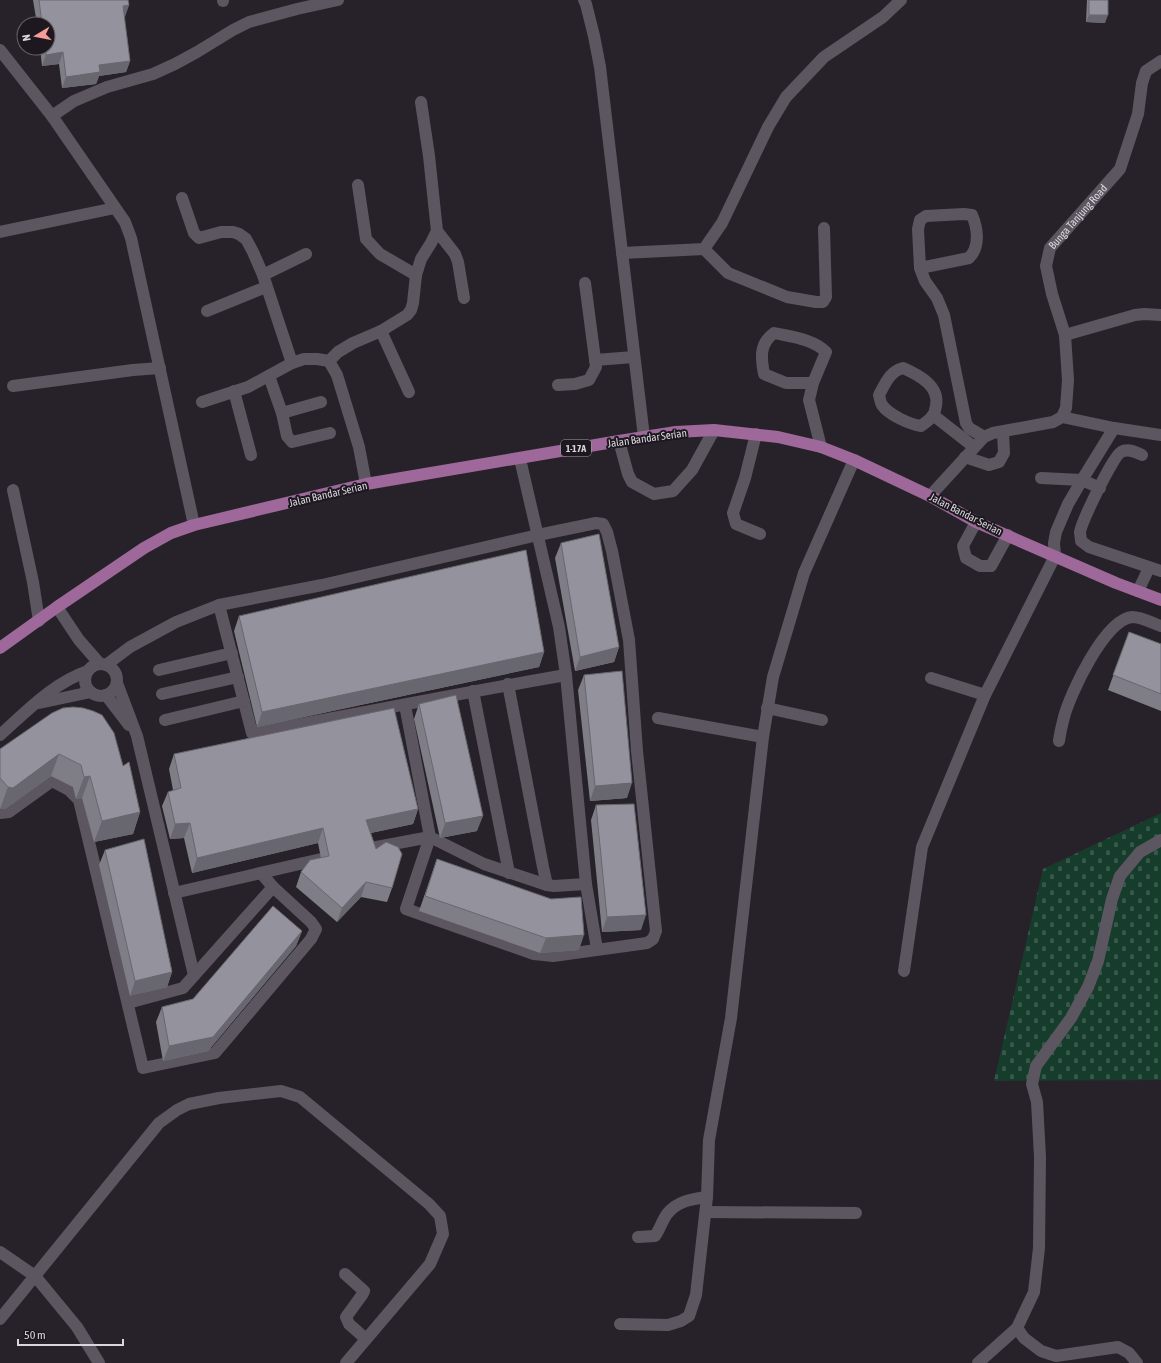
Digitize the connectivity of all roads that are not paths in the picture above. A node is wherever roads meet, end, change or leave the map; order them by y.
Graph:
1 (338, 0) edge
2 (584, 0) edge
3 (901, 0) edge
4 (0, 51) edge
5 (1161, 61) edge
6 (421, 102) dead end
7 (52, 116) junction
8 (358, 185) dead end
9 (182, 198) dead end
10 (116, 208) junction
11 (824, 228) dead end
12 (437, 231) junction
13 (0, 232) edge
14 (704, 249) junction
15 (622, 253) junction
16 (306, 254) dead end
17 (920, 268) junction
18 (263, 275) junction
19 (416, 275) junction
20 (586, 283) dead end
21 (266, 287) junction
22 (464, 298) dead end
23 (207, 311) dead end
24 (1161, 315) edge
25 (381, 331) junction
26 (1065, 335) junction
27 (634, 357) junction
28 (595, 360) junction
29 (329, 362) junction
30 (292, 364) junction
31 (160, 368) junction
32 (269, 376) junction
33 (813, 383) junction
34 (558, 385) dead end
35 (13, 386) dead end
36 (234, 391) junction
37 (409, 392) dead end
38 (202, 402) dead end
39 (321, 402) dead end
40 (282, 412) junction
41 (934, 415) junction
42 (1062, 417) junction
43 (1114, 428) junction
44 (714, 430) junction
45 (330, 432) dead end
46 (1003, 432) junction
47 (756, 434) junction
48 (1161, 435) edge
49 (644, 437) junction
50 (984, 437) junction
51 (619, 441) junction
52 (821, 447) junction
53 (974, 448) junction
54 (251, 455) dead end
55 (1142, 455) dead end
56 (965, 457) junction
57 (520, 458) junction
58 (854, 460) junction
59 (1041, 478) dead end
60 (1082, 480) junction
61 (366, 484) junction
62 (1100, 488) junction
63 (13, 490) dead end
64 (930, 496) junction
65 (976, 522) junction
66 (194, 525) junction
67 (760, 534) dead end
68 (538, 535) junction
69 (1008, 535) junction
70 (1054, 556) junction
71 (1149, 568) junction
72 (1161, 571) edge
73 (1138, 591) junction
74 (1161, 600) edge
75 (219, 605) junction
76 (57, 607) junction
77 (39, 621) junction
78 (1161, 626) edge
79 (0, 648) edge
80 (232, 653) junction
81 (159, 670) dead end
82 (103, 671) junction
83 (566, 674) junction
84 (238, 677) junction
85 (930, 678) dead end
86 (508, 684) junction
87 (473, 691) junction
88 (91, 692) junction
89 (162, 694) dead end
90 (106, 695) junction
91 (985, 696) junction
92 (244, 701) junction
93 (36, 704) junction
94 (405, 705) junction
95 (768, 708) junction
96 (658, 718) dead end
97 (165, 720) dead end
98 (822, 720) dead end
99 (0, 735) edge
100 (137, 736) junction
101 (763, 737) junction
102 (1059, 741) dead end
103 (0, 812) edge
104 (430, 837) junction
105 (1161, 840) edge
106 (366, 849) edge
107 (321, 859) edge
108 (261, 873) junction
109 (509, 873) junction
110 (586, 884) junction
111 (547, 885) junction
112 (273, 887) junction
113 (174, 893) junction
114 (597, 949) junction
115 (904, 971) dead end
116 (194, 975) junction
117 (128, 1003) junction
118 (707, 1197) junction
119 (706, 1212) junction
120 (856, 1213) dead end
121 (638, 1236) dead end
122 (0, 1252) edge
123 (345, 1274) dead end
124 (35, 1276) junction
125 (0, 1319) edge
126 (620, 1324) dead end
127 (1017, 1328) junction
128 (366, 1339) junction
129 (99, 1363) edge
130 (346, 1363) edge
131 (978, 1363) edge
132 (1137, 1363) edge

1 - 7 street
2 - 15 street
3 - 14 street
4 - 7 street
5 - 26 street, Bunga Tanjung Road
6 - 12 street
7 - 10 street
8 - 19 street
9 - 18 street
10 - 13 street
10 - 31 street
11 - 14 street
12 - 19 street
12 - 22 street
14 - 15 street
15 - 27 street
16 - 18 street
17 - 17 street
17 - 50 street
18 - 21 street
19 - 25 street
20 - 28 street
21 - 23 street
21 - 30 street
24 - 26 street
25 - 29 street
25 - 37 street
26 - 42 street, Bunga Tanjung Road
27 - 28 street
27 - 49 street
28 - 34 street
29 - 30 street
29 - 61 street
30 - 32 street
31 - 35 street
31 - 66 street
32 - 36 street
32 - 40 street
33 - 33 street
33 - 52 street
36 - 38 street
36 - 54 street
39 - 40 street
40 - 45 street
41 - 41 street
41 - 53 street
42 - 43 street
42 - 46 street
43 - 48 street
43 - 60 street
44 - 47 main road, Jalan Bandar Serian / 1-17A
44 - 49 main road, Jalan Bandar Serian / 1-17A
44 - 51 street
46 - 50 street
46 - 56 street
47 - 52 main road, Jalan Bandar Serian / 1-17A
47 - 67 street
49 - 51 main road, Jalan Bandar Serian / 1-17A
50 - 53 street
51 - 57 main road, Jalan Bandar Serian / 1-17A
52 - 58 main road, Jalan Bandar Serian / 1-17A
53 - 56 street
55 - 62 street
56 - 64 street
57 - 61 main road, Jalan Bandar Serian / 1-17A
57 - 68 street
58 - 64 main road, Jalan Bandar Serian / 1-17A
58 - 95 street
59 - 60 street
60 - 62 street
60 - 70 street
61 - 66 main road, Jalan Bandar Serian / 1-17A
62 - 71 street
63 - 77 street
64 - 65 main road, Jalan Bandar Serian / 1-17A
65 - 69 main road, Jalan Bandar Serian / 1-17A
65 - 69 street
66 - 76 main road, Jalan Bandar Serian / 1-17A
68 - 75 street
68 - 83 street
68 - 114 street
69 - 70 main road, Jalan Bandar Serian / 1-17A
70 - 73 main road, Jalan Bandar Serian / 1-17A
70 - 91 street
71 - 72 street
71 - 73 street
73 - 74 main road, Jalan Bandar Serian / 1-17A
75 - 80 street
75 - 82 street
76 - 77 main road, Jalan Bandar Serian / 1-17A
76 - 82 street
77 - 79 main road, Jalan Bandar Serian / 1-17A
78 - 102 street
80 - 81 street
80 - 84 street
82 - 88 street
82 - 90 street
82 - 93 street
82 - 100 street
83 - 86 street
83 - 110 street
84 - 89 street
84 - 92 street
85 - 91 street
86 - 87 street
86 - 111 street
87 - 94 street
87 - 109 street
88 - 90 street
88 - 93 street
90 - 100 street
91 - 115 street
92 - 94 street
92 - 97 street
93 - 99 street
94 - 104 street
95 - 98 street
95 - 101 street
96 - 101 street
100 - 113 street
101 - 118 street
103 - 117 street
104 - 106 street
104 - 109 street
104 - 114 street
105 - 127 street
107 - 108 street
108 - 112 street
108 - 113 street
109 - 111 street
110 - 111 street
110 - 114 street
112 - 116 street
112 - 117 street
113 - 116 street
116 - 117 street
118 - 119 street
118 - 121 street
119 - 120 street
119 - 126 street
122 - 124 street
123 - 128 street
124 - 125 street
124 - 128 street
124 - 129 street
127 - 131 street
127 - 132 street
128 - 130 street

